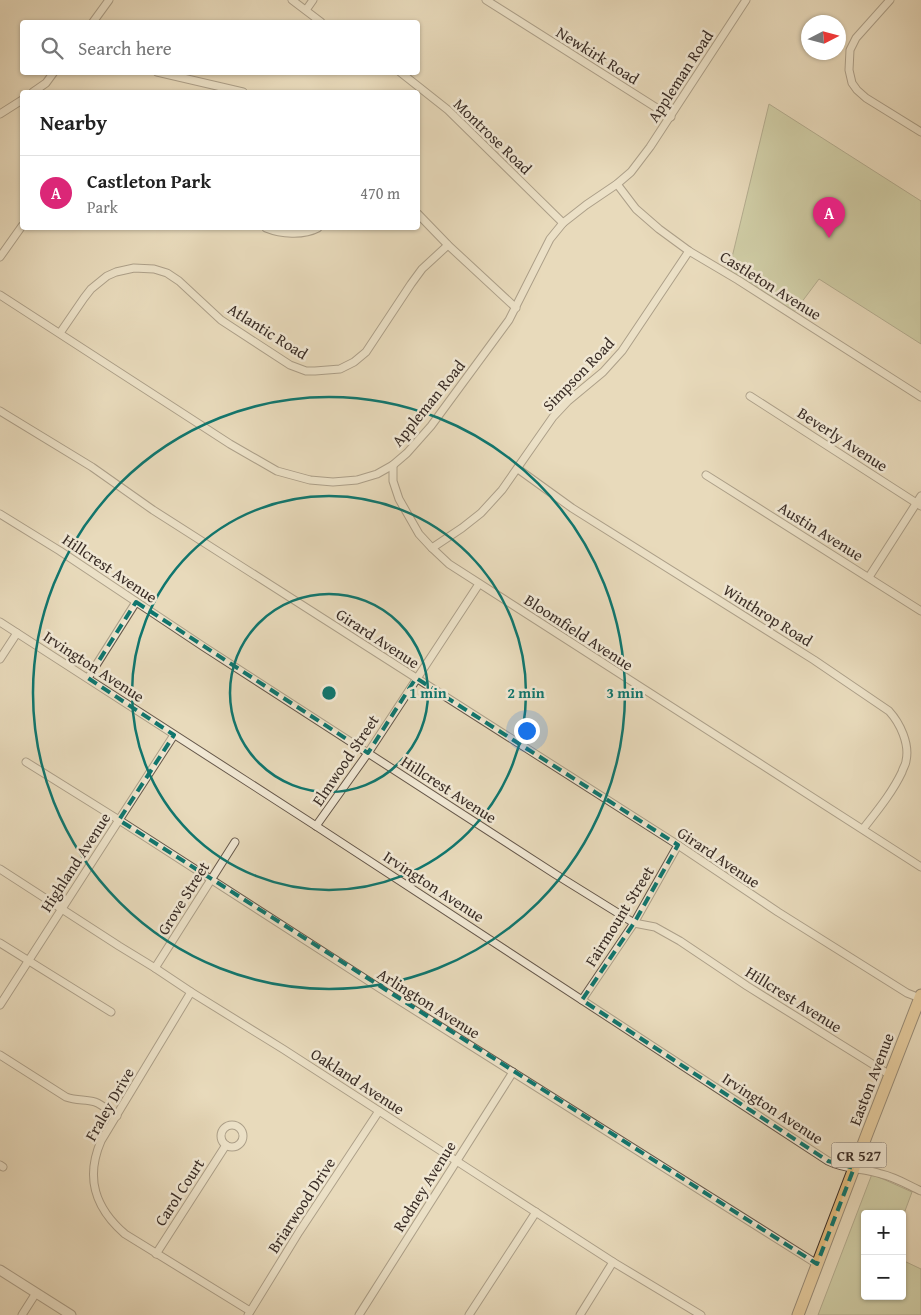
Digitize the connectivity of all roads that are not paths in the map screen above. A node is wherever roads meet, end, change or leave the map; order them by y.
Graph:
1 (109, 0) edge
2 (292, 0) edge
3 (313, 0) edge
4 (486, 0) edge
5 (746, 0) edge
6 (890, 0) edge
7 (306, 10) junction
8 (94, 20) edge
9 (318, 20) edge
10 (52, 75) edge
11 (170, 75) edge
12 (404, 75) edge
13 (36, 90) edge
14 (234, 90) edge
15 (20, 101) edge
16 (0, 114) edge
17 (671, 117) junction
18 (921, 132) edge
19 (617, 184) junction
20 (420, 216) edge
21 (563, 223) junction
22 (20, 229) edge
23 (272, 230) edge
24 (314, 230) edge
25 (448, 245) junction
26 (689, 251) junction
27 (0, 257) edge
28 (0, 295) edge
29 (516, 308) junction
30 (60, 334) junction
31 (750, 396) dead end
32 (921, 397) edge
33 (0, 411) edge
34 (393, 465) junction
35 (518, 469) junction
36 (706, 475) dead end
37 (920, 502) edge
38 (0, 514) edge
39 (432, 548) junction
40 (869, 577) junction
41 (479, 584) junction
42 (136, 602) junction
43 (921, 611) edge
44 (0, 622) edge
45 (16, 633) junction
46 (0, 659) edge
47 (88, 678) junction
48 (416, 678) junction
49 (174, 735) junction
50 (368, 753) junction
51 (26, 762) dead end
52 (119, 820) junction
53 (316, 826) junction
54 (863, 830) junction
55 (235, 842) dead end
56 (678, 845) junction
57 (921, 867) edge
58 (0, 869) edge
59 (211, 880) junction
60 (61, 909) junction
61 (634, 923) junction
62 (0, 944) edge
63 (28, 961) junction
64 (155, 968) junction
65 (191, 992) junction
66 (920, 997) edge
67 (582, 1000) junction
68 (0, 1005) edge
69 (110, 1012) dead end
70 (0, 1054) edge
71 (513, 1072) junction
72 (890, 1075) junction
73 (379, 1111) junction
74 (116, 1116) junction
75 (226, 1145) dead end
76 (456, 1161) junction
77 (854, 1168) junction
78 (921, 1191) edge
79 (536, 1212) junction
80 (156, 1254) junction
81 (613, 1262) junction
82 (817, 1264) junction
83 (0, 1270) edge
84 (36, 1293) junction
85 (249, 1313) edge
86 (697, 1314) edge
87 (22, 1315) edge
88 (71, 1315) edge
89 (359, 1315) edge
90 (469, 1315) edge
91 (580, 1315) edge
92 (798, 1315) edge

1 - 8 street
2 - 7 street
3 - 7 street
4 - 17 street, Newkirk Road
5 - 17 street, Appleman Road
6 - 18 street
7 - 9 street
10 - 13 street
11 - 14 street
12 - 21 street, Montrose Road
15 - 16 street
17 - 19 street, Appleman Road
19 - 21 street, Appleman Road
19 - 26 street, Castleton Avenue
20 - 25 street
21 - 29 street, Appleman Road
22 - 27 street
23 - 24 street
25 - 29 street
25 - 30 street, Atlantic Road
26 - 32 street, Castleton Avenue
26 - 35 street, Simpson Road
28 - 30 street, Appleman Road
29 - 34 street, Appleman Road
30 - 34 street, Appleman Road
31 - 37 street, Beverly Avenue
33 - 48 street, Girard Avenue
34 - 39 street, Bloomfield Avenue
35 - 39 street, Simpson Road
35 - 54 street, Winthrop Road
36 - 40 street, Austin Avenue
37 - 40 street
38 - 42 street, Hillcrest Avenue
39 - 41 street, Bloomfield Avenue
40 - 43 street, Austin Avenue
41 - 48 street, Elmwood Street
41 - 54 street, Bloomfield Avenue
42 - 47 street
42 - 50 street, Hillcrest Avenue
44 - 45 street, Irvington Avenue
45 - 46 street
45 - 47 street, Irvington Avenue
47 - 49 street, Irvington Avenue
48 - 50 street, Elmwood Street
48 - 56 street, Girard Avenue
49 - 52 street, Highland Avenue
49 - 53 street, Irvington Avenue
50 - 53 street, Elmwood Street
50 - 61 street, Hillcrest Avenue
51 - 52 street, Arlington Avenue
52 - 59 street, Arlington Avenue
52 - 60 street, Highland Avenue
53 - 67 street, Irvington Avenue
54 - 57 street, Bloomfield Avenue
55 - 59 street, Grove Street
56 - 61 street, Fairmount Street
56 - 66 street, Girard Avenue
58 - 60 street, Oakland Avenue
59 - 64 street, Grove Street
59 - 71 street, Arlington Avenue
60 - 63 street, Highland Avenue
60 - 64 street, Oakland Avenue
61 - 67 street, Fairmount Street
61 - 72 street, Hillcrest Avenue
62 - 63 street
63 - 68 street, Highland Avenue
63 - 69 street
64 - 65 street, Oakland Avenue
65 - 73 street, Oakland Avenue
65 - 74 street, Fraley Drive
66 - 72 main road, Easton Avenue / CR 527
67 - 77 street, Irvington Avenue
70 - 74 street
71 - 76 street, Rodney Avenue
71 - 82 street, Arlington Avenue
72 - 77 main road, Easton Avenue / CR 527
73 - 76 street, Oakland Avenue
73 - 85 street, Briarwood Drive
74 - 80 street, Fraley Drive
75 - 80 street, Carol Court
76 - 79 street, Oakland Avenue
76 - 89 street, Rodney Avenue
77 - 78 street, Irvington Avenue
77 - 82 main road, Easton Avenue / CR 527
79 - 81 street, Oakland Avenue
79 - 90 street
80 - 85 street, Fraley Drive
81 - 86 street, Oakland Avenue
81 - 91 street
82 - 92 main road, Easton Avenue / CR 527
83 - 84 street
84 - 87 street
84 - 88 street

